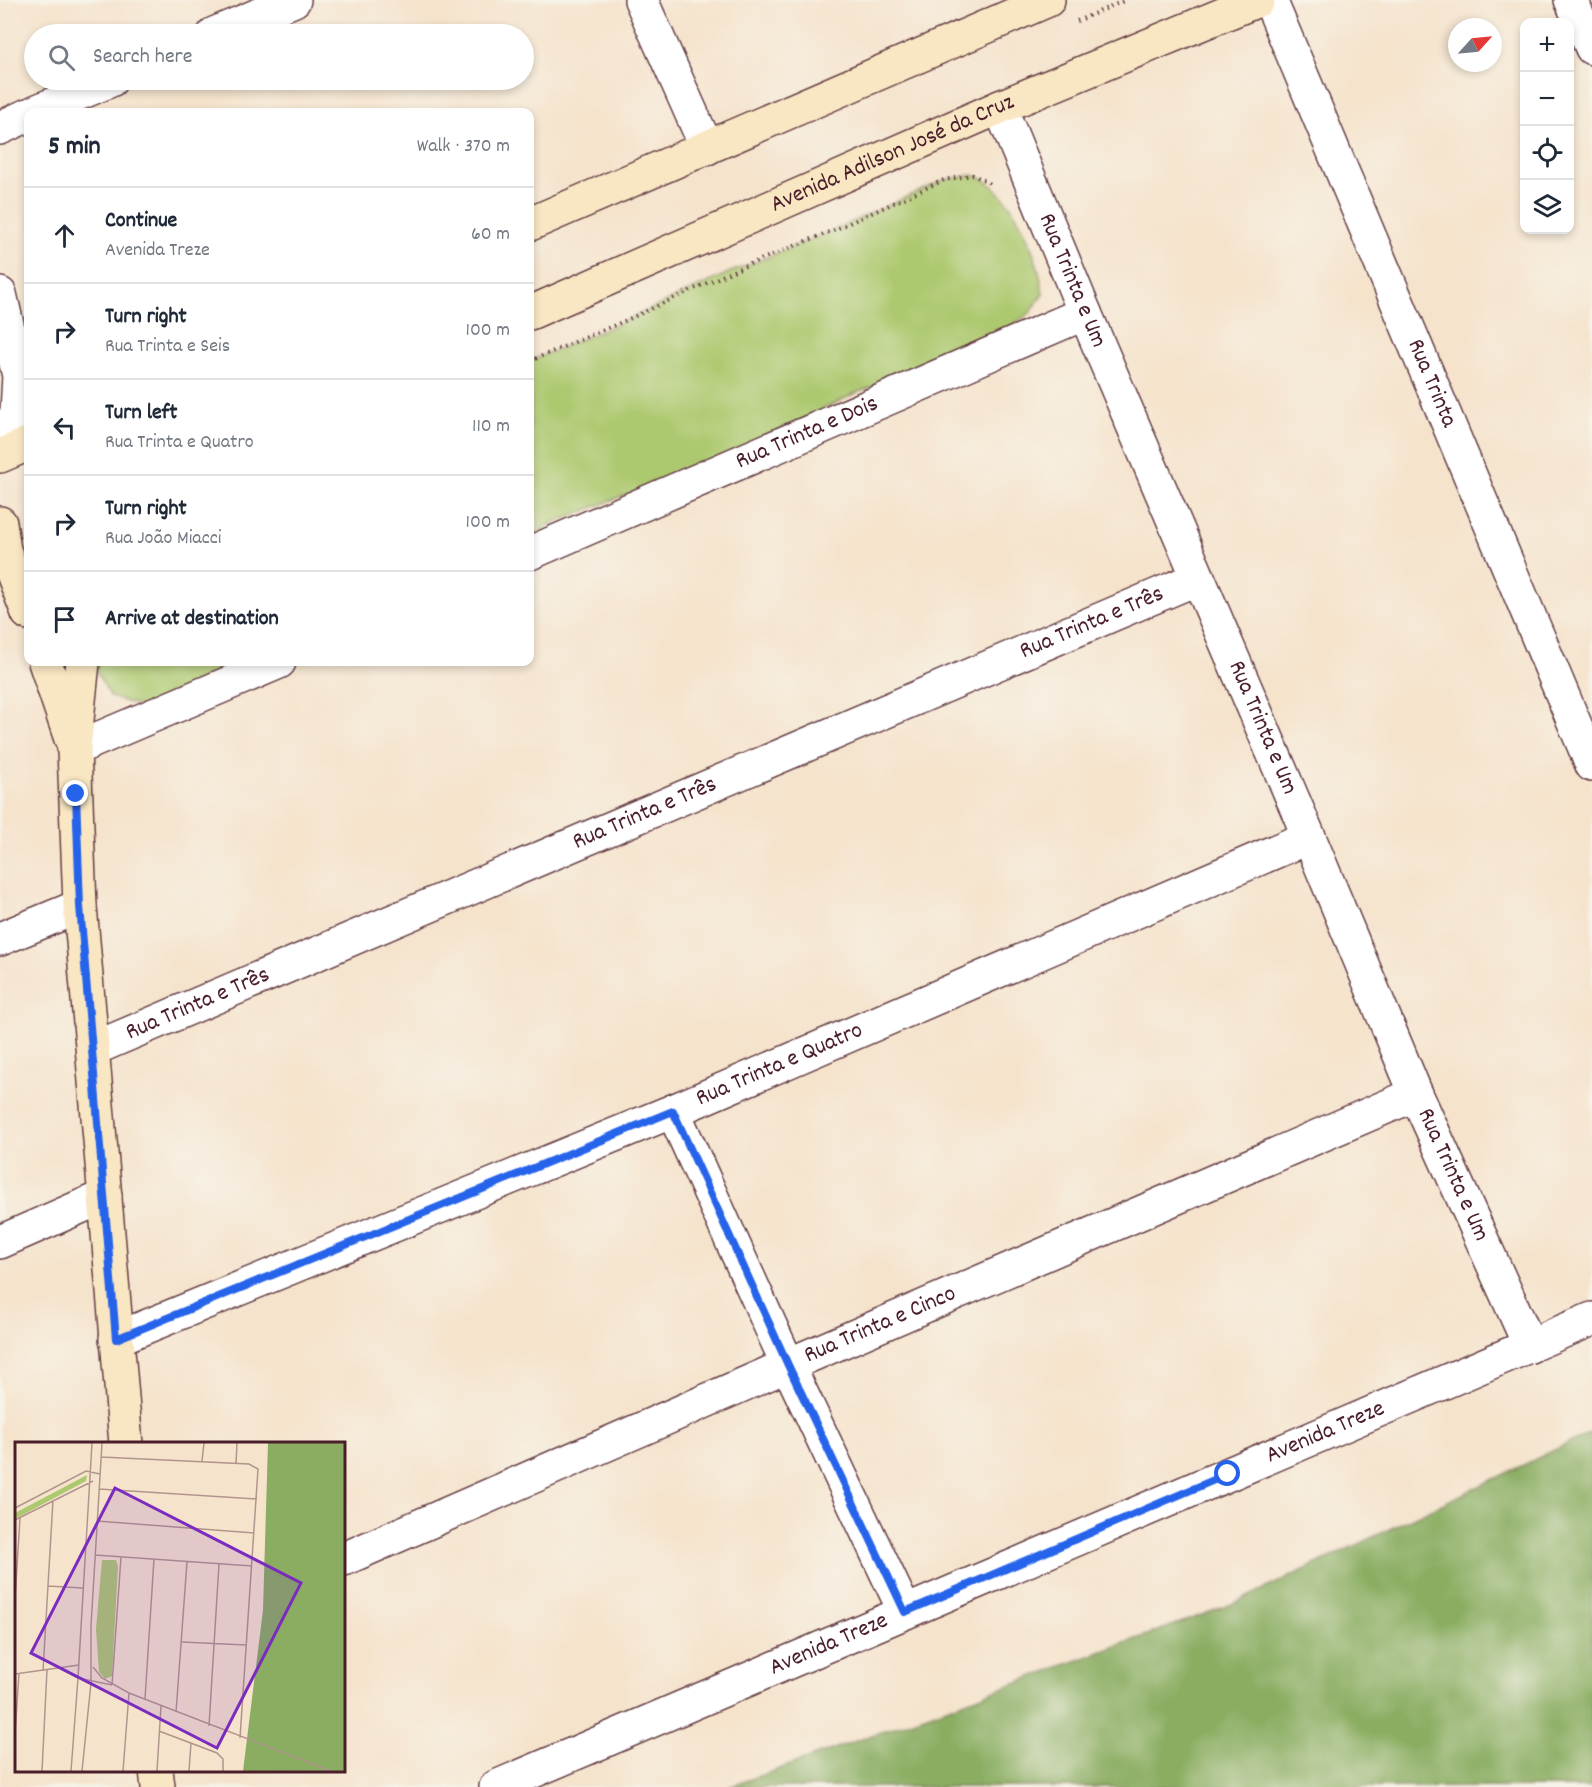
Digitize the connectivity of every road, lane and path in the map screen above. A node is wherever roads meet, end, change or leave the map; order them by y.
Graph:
1 (294, 0) edge
2 (641, 0) edge
3 (1048, 0) edge
4 (1257, 0) edge
5 (1270, 0) edge
6 (1571, 0) edge
7 (238, 24) edge
8 (1592, 48) edge
9 (87, 90) edge
10 (1000, 107) junction
11 (44, 108) edge
12 (24, 118) edge
13 (0, 128) edge
14 (707, 148) junction
15 (994, 188) dead end
16 (534, 222) edge
17 (0, 293) edge
18 (534, 311) edge
19 (1084, 313) junction
20 (24, 324) edge
21 (534, 359) edge
22 (24, 446) edge
23 (0, 449) edge
24 (0, 456) edge
25 (0, 523) edge
26 (534, 551) edge
27 (21, 574) edge
28 (1198, 578) junction
29 (24, 591) edge
30 (46, 666) edge
31 (84, 666) edge
32 (270, 666) edge
33 (74, 749) junction
34 (1592, 765) edge
35 (1309, 837) junction
36 (80, 906) junction
37 (0, 939) edge
38 (93, 1049) junction
39 (1416, 1094) junction
40 (673, 1111) junction
41 (105, 1196) junction
42 (0, 1242) edge
43 (1592, 1319) edge
44 (116, 1339) junction
45 (1530, 1346) junction
46 (788, 1365) junction
47 (126, 1442) edge
48 (345, 1558) edge
49 (905, 1612) junction
50 (156, 1772) edge
51 (158, 1787) edge
52 (496, 1787) edge

1 - 7 street
2 - 14 street
3 - 14 main road
4 - 10 main road, Avenida Adilson José da Cruz
5 - 34 street, Rua Trinta
6 - 8 street
9 - 11 street
10 - 18 main road, Avenida Adilson José da Cruz
10 - 19 street, Rua Trinta e Um
12 - 13 street
14 - 16 main road
15 - 21 path
17 - 20 street
17 - 23 street
19 - 26 street, Rua Trinta e Dois
19 - 28 street, Rua Trinta e Um
22 - 24 main road
25 - 27 main road
27 - 29 main road
28 - 35 street, Rua Trinta e Um
28 - 38 street, Rua Trinta e Três
30 - 33 main road
31 - 33 main road
32 - 33 street
33 - 36 main road
35 - 39 street, Rua Trinta e Um
35 - 40 street, Rua Trinta e Quatro
36 - 37 street
36 - 38 main road
38 - 41 main road
39 - 45 street, Rua Trinta e Um
39 - 46 street, Rua Trinta e Cinco
40 - 44 street, Rua Trinta e Quatro
40 - 46 street
41 - 42 street
41 - 44 main road
43 - 45 street, Avenida Treze
44 - 47 main road
45 - 49 street, Avenida Treze
46 - 48 street, Rua Trinta e Cinco
46 - 49 street
49 - 52 street, Avenida Treze
50 - 51 main road

